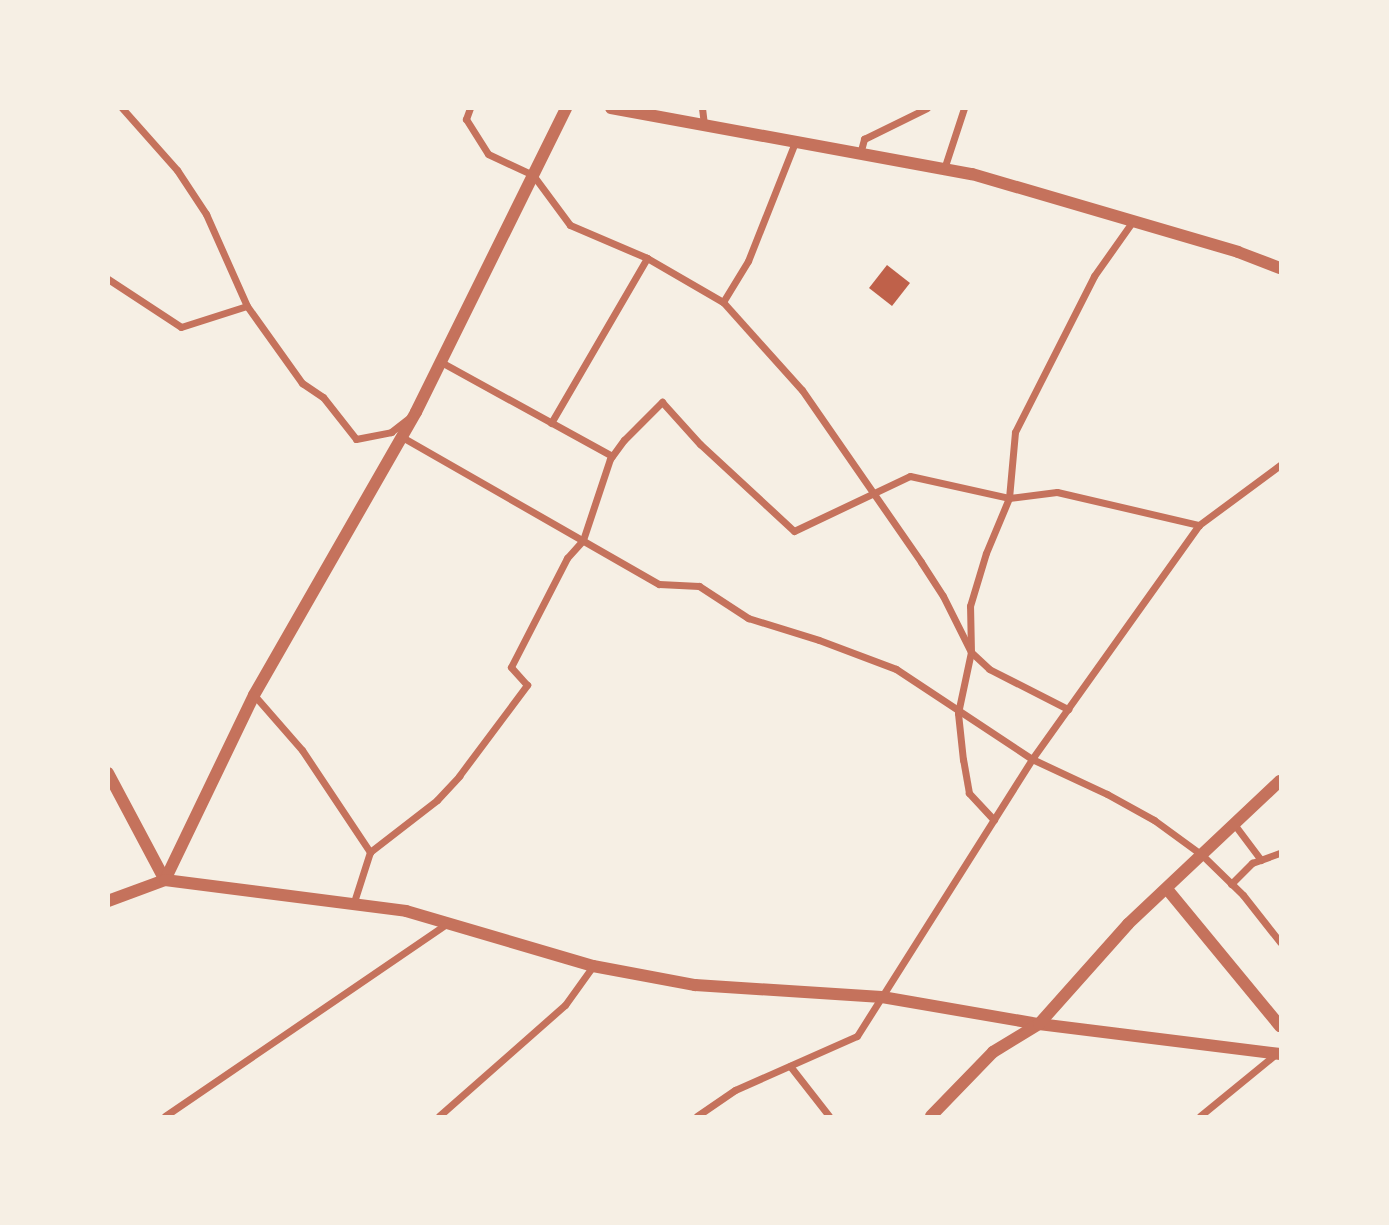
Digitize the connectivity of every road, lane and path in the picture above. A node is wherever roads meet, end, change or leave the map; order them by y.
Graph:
1 (122, 108) edge
2 (470, 108) edge
3 (566, 108) edge
4 (611, 108) edge
5 (702, 108) edge
6 (926, 108) edge
7 (964, 108) edge
8 (704, 126) junction
9 (795, 142) junction
10 (860, 154) junction
11 (944, 169) junction
12 (533, 175) junction
13 (1133, 221) junction
14 (647, 258) junction
15 (1280, 268) edge
16 (108, 279) edge
17 (723, 302) junction
18 (247, 306) junction
19 (441, 362) junction
20 (416, 412) junction
21 (551, 423) junction
22 (402, 437) junction
23 (612, 456) junction
24 (1280, 466) edge
25 (874, 494) junction
26 (1009, 498) junction
27 (1199, 525) junction
28 (583, 540) junction
29 (971, 652) junction
30 (254, 695) junction
31 (1069, 709) junction
32 (958, 713) junction
33 (1032, 759) junction
34 (110, 776) edge
35 (1280, 781) edge
36 (994, 820) junction
37 (1234, 824) junction
38 (370, 852) junction
39 (1280, 853) edge
40 (1202, 855) junction
41 (1261, 860) junction
42 (165, 880) junction
43 (1231, 884) junction
44 (1167, 889) junction
45 (108, 901) edge
46 (352, 905) junction
47 (449, 923) junction
48 (1280, 942) edge
49 (593, 966) junction
50 (882, 997) junction
51 (1040, 1024) junction
52 (1280, 1026) edge
53 (1279, 1053) edge
54 (790, 1066) junction
55 (707, 1113) edge
56 (165, 1116) edge
57 (439, 1116) edge
58 (698, 1116) edge
59 (829, 1116) edge
60 (931, 1116) edge
61 (1200, 1116) edge

1 - 18 street
2 - 12 street
3 - 12 street
4 - 8 street
5 - 8 street
6 - 10 street
7 - 11 street
8 - 9 street
9 - 10 street
9 - 17 street
10 - 11 street
11 - 13 street
12 - 14 street
12 - 19 street
13 - 15 street
13 - 26 street
14 - 17 street
14 - 21 street
16 - 18 street
17 - 25 street
18 - 20 street
19 - 20 street
19 - 21 street
20 - 22 street
21 - 23 street
22 - 28 street
22 - 30 street
23 - 25 street
23 - 28 street
24 - 27 street
25 - 26 street
25 - 29 street
26 - 27 street
26 - 29 street
27 - 31 street
28 - 32 street
28 - 38 street
29 - 31 street
29 - 32 street
30 - 38 street
30 - 42 street
31 - 33 street
32 - 33 street
32 - 36 street
33 - 36 street
33 - 40 street
34 - 42 street
35 - 37 street
36 - 50 street
37 - 40 street
37 - 41 street
38 - 46 street
39 - 41 street
40 - 43 street
40 - 44 street
41 - 43 street
42 - 45 street
42 - 46 street
43 - 48 street
44 - 51 street
44 - 52 street
46 - 47 street
47 - 49 street
47 - 56 street
49 - 50 street
49 - 57 street
50 - 51 street
50 - 54 street
51 - 53 street
51 - 60 street
53 - 61 street
54 - 55 street
54 - 59 street
55 - 58 street

